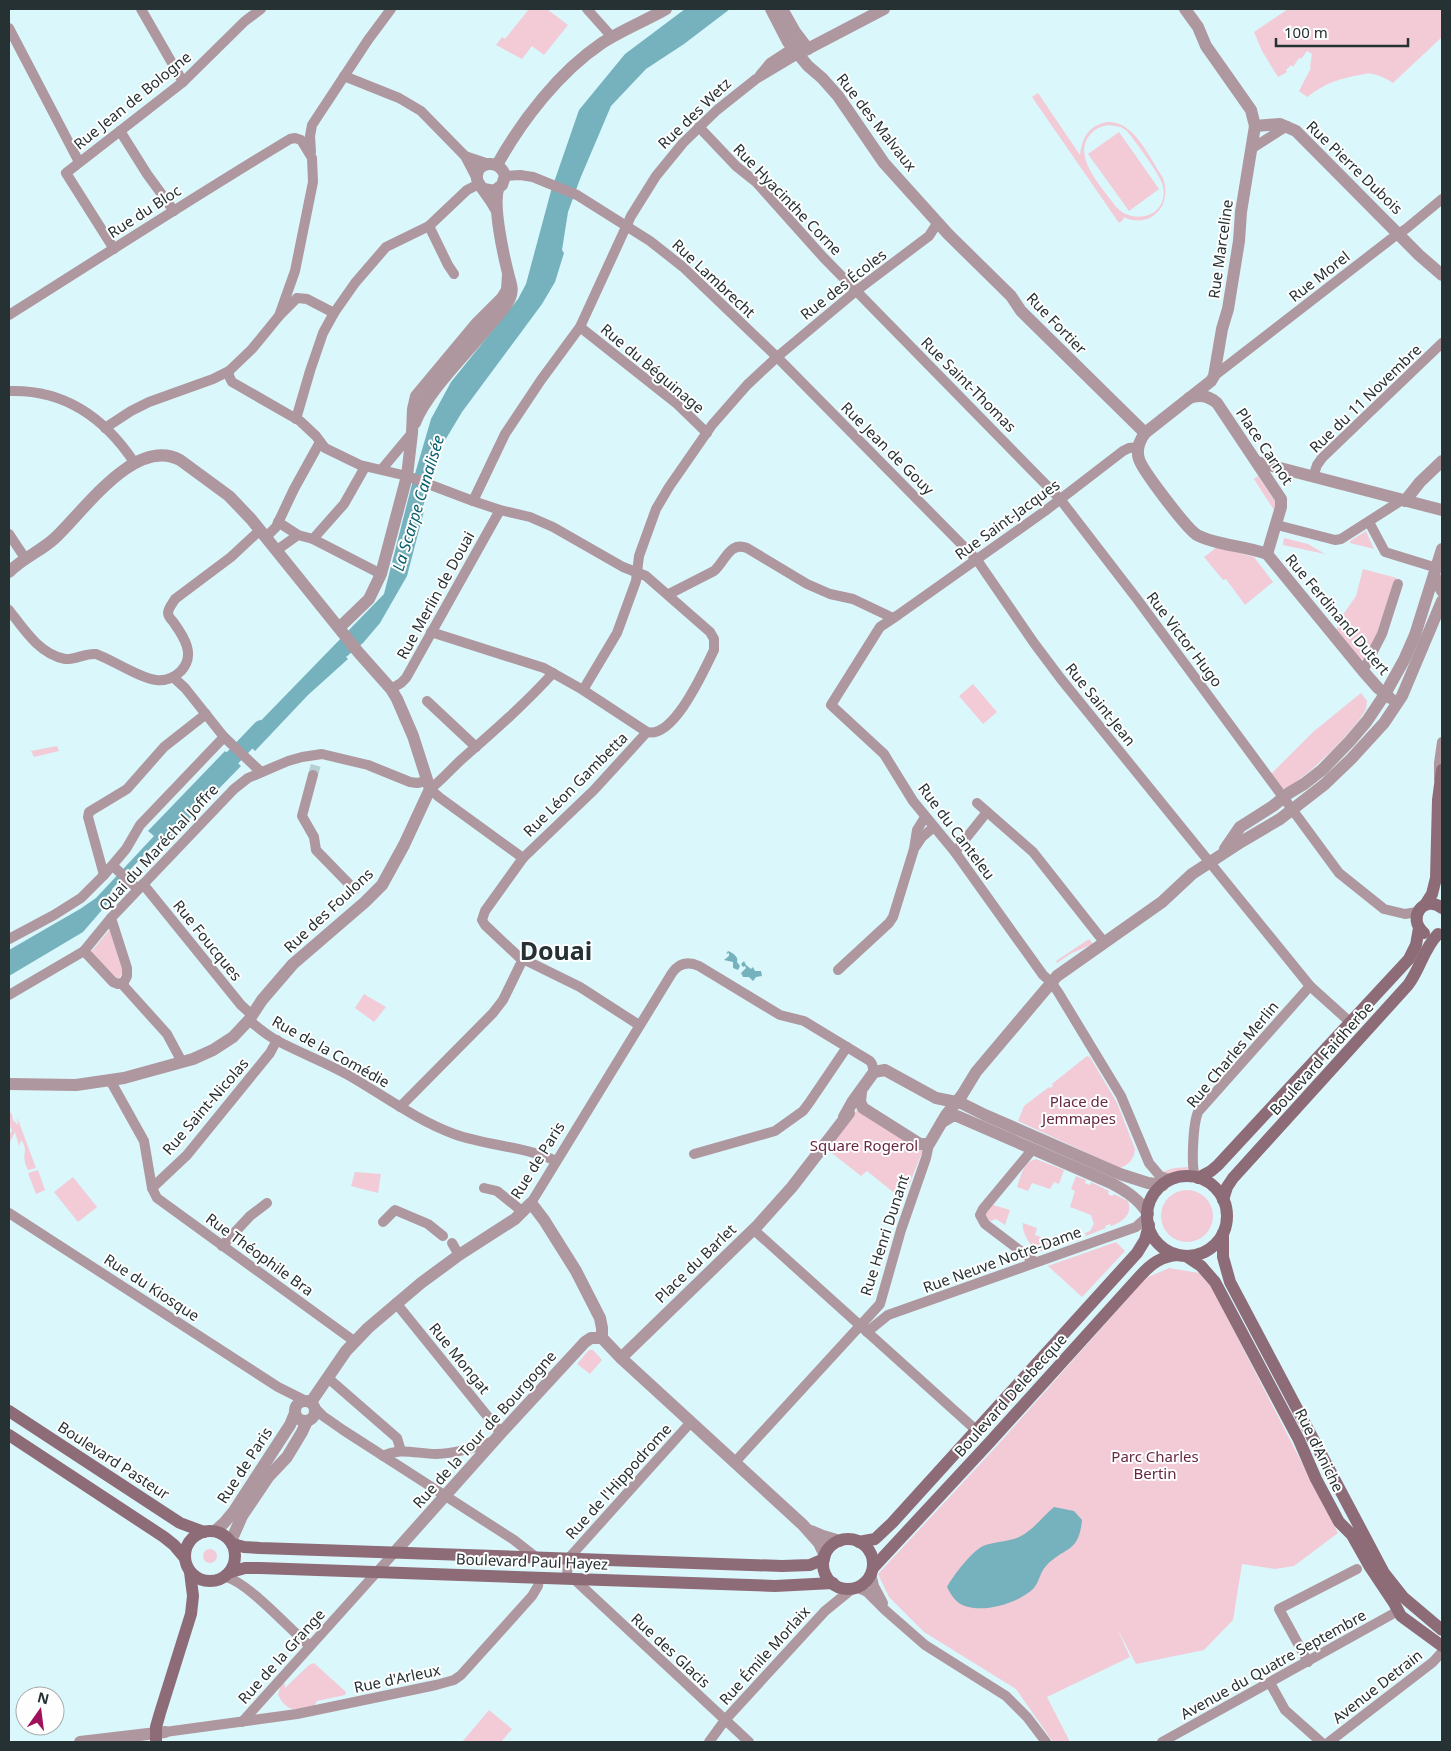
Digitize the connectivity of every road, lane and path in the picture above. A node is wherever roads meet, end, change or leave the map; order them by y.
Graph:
1 (141, 9) edge
2 (261, 9) edge
3 (391, 9) edge
4 (587, 9) edge
5 (666, 9) edge
6 (772, 9) edge
7 (782, 9) edge
8 (870, 9) edge
9 (884, 9) edge
10 (1185, 9) edge
11 (9, 28) edge
12 (612, 37) junction
13 (800, 49) junction
14 (344, 76) junction
15 (183, 82) junction
16 (1255, 126) junction
17 (1287, 126) junction
18 (699, 127) junction
19 (120, 131) junction
20 (1251, 149) junction
21 (465, 156) junction
22 (312, 158) junction
23 (79, 162) junction
24 (493, 164) junction
25 (505, 176) junction
26 (480, 184) junction
27 (498, 189) junction
28 (1442, 199) edge
29 (174, 211) junction
30 (497, 213) junction
31 (938, 222) junction
32 (429, 226) junction
33 (627, 226) junction
34 (1399, 233) junction
35 (948, 234) junction
36 (929, 236) junction
37 (114, 249) junction
38 (454, 274) dead end
39 (1442, 275) edge
40 (856, 291) junction
41 (334, 313) junction
42 (9, 315) edge
43 (279, 316) junction
44 (580, 327) junction
45 (1442, 343) edge
46 (777, 357) junction
47 (229, 371) junction
48 (1214, 376) junction
49 (9, 391) edge
50 (1189, 398) junction
51 (296, 419) junction
52 (105, 428) junction
53 (707, 432) junction
54 (412, 433) junction
55 (1144, 434) junction
56 (320, 442) junction
57 (1139, 447) junction
58 (1442, 461) edge
59 (134, 462) junction
60 (1257, 462) junction
61 (366, 467) junction
62 (382, 470) junction
63 (409, 477) junction
64 (1313, 477) junction
65 (1060, 499) junction
66 (472, 501) junction
67 (1403, 501) junction
68 (500, 510) junction
69 (1442, 510) edge
70 (278, 522) junction
71 (1368, 522) junction
72 (1276, 525) junction
73 (263, 533) junction
74 (9, 534) edge
75 (298, 535) junction
76 (313, 539) junction
77 (1442, 549) edge
78 (277, 550) junction
79 (1267, 554) junction
80 (25, 558) junction
81 (977, 560) junction
82 (1436, 571) junction
83 (9, 572) edge
84 (638, 572) junction
85 (381, 574) junction
86 (1398, 584) dead end
87 (1442, 591) edge
88 (669, 594) junction
89 (1442, 601) edge
90 (9, 610) edge
91 (893, 618) junction
92 (342, 630) junction
93 (431, 632) junction
94 (1362, 671) junction
95 (553, 673) junction
96 (173, 677) junction
97 (391, 689) junction
98 (583, 690) junction
99 (1385, 694) junction
100 (427, 701) dead end
101 (1398, 703) junction
102 (830, 705) joint
103 (206, 714) junction
104 (652, 732) junction
105 (229, 742) junction
106 (1442, 742) edge
107 (476, 747) junction
108 (1442, 770) edge
109 (261, 772) junction
110 (313, 775) tunnel mouth
111 (429, 785) junction
112 (1439, 790) junction
113 (1283, 799) junction
114 (977, 803) dead end
115 (1291, 811) junction
116 (987, 812) junction
117 (925, 817) junction
118 (934, 827) junction
119 (914, 849) junction
120 (955, 852) junction
121 (523, 858) junction
122 (1214, 860) junction
123 (115, 868) junction
124 (104, 875) junction
125 (351, 886) tunnel mouth
126 (141, 887) junction
127 (1442, 908) edge
128 (1421, 909) junction
129 (111, 918) junction
130 (1419, 928) junction
131 (1440, 932) edge
132 (9, 939) edge
133 (1104, 942) junction
134 (84, 951) junction
135 (523, 958) junction
136 (838, 970) dead end
137 (1051, 982) junction
138 (122, 984) junction
139 (1310, 986) junction
140 (9, 995) edge
141 (250, 1017) junction
142 (1350, 1022) junction
143 (639, 1025) junction
144 (277, 1040) junction
145 (844, 1045) junction
146 (182, 1062) junction
147 (874, 1072) junction
148 (976, 1072) junction
149 (110, 1080) junction
150 (9, 1084) edge
151 (861, 1092) junction
152 (925, 1092) junction
153 (957, 1102) junction
154 (400, 1107) junction
155 (865, 1110) junction
156 (844, 1117) junction
157 (947, 1119) junction
158 (929, 1144) junction
159 (1032, 1150) junction
160 (694, 1154) dead end
161 (556, 1161) junction
162 (1196, 1178) junction
163 (1167, 1182) junction
164 (152, 1188) junction
165 (484, 1188) dead end
166 (1223, 1200) junction
167 (267, 1203) dead end
168 (527, 1208) junction
169 (9, 1213) edge
170 (1148, 1218) junction
171 (383, 1222) dead end
172 (753, 1229) junction
173 (1223, 1233) junction
174 (443, 1236) dead end
175 (452, 1244) dead end
176 (222, 1246) junction
177 (459, 1255) junction
178 (1182, 1255) junction
179 (1035, 1262) junction
180 (396, 1303) junction
181 (863, 1329) junction
182 (602, 1338) junction
183 (354, 1341) junction
184 (621, 1358) junction
185 (328, 1378) junction
186 (278, 1387) junction
187 (310, 1410) junction
188 (9, 1411) edge
189 (295, 1411) junction
190 (691, 1422) junction
191 (976, 1430) junction
192 (9, 1436) edge
193 (497, 1436) junction
194 (401, 1450) junction
195 (382, 1456) junction
196 (735, 1462) junction
197 (445, 1496) junction
198 (803, 1525) junction
199 (209, 1531) junction
200 (840, 1541) junction
201 (232, 1542) junction
202 (859, 1542) junction
203 (394, 1552) junction
204 (185, 1558) junction
205 (537, 1558) junction
206 (824, 1558) junction
207 (568, 1559) junction
208 (1357, 1569) dead end
209 (872, 1570) junction
210 (377, 1571) junction
211 (190, 1572) junction
212 (224, 1576) junction
213 (540, 1578) junction
214 (570, 1579) junction
215 (833, 1584) junction
216 (854, 1588) junction
217 (825, 1611) junction
218 (1398, 1611) junction
219 (191, 1614) junction
220 (898, 1622) junction
221 (1442, 1630) edge
222 (310, 1646) junction
223 (1442, 1646) edge
224 (1442, 1652) edge
225 (1308, 1662) junction
226 (1270, 1683) junction
227 (725, 1720) junction
228 (242, 1722) junction
229 (160, 1737) edge
230 (80, 1742) edge
231 (702, 1742) edge
232 (709, 1742) edge
233 (749, 1742) edge
234 (1046, 1742) edge
235 (1162, 1742) edge
236 (1321, 1742) edge
237 (1329, 1742) edge

1 - 15 street
2 - 15 street, Rue Jean de Bologne
3 - 14 street
4 - 12 street
5 - 12 street
6 - 13 street
7 - 13 street
8 - 13 street, Rue des Wetz
9 - 13 street, Rue des Wetz
10 - 16 street
11 - 23 street
12 - 24 street
13 - 18 street, Rue des Wetz
13 - 31 street, Rue des Malvaux
14 - 21 street
14 - 22 street
15 - 19 street, Rue Jean de Bologne
16 - 17 street, Rue Pierre Dubois
16 - 20 street, Rue Marceline
17 - 20 street, Rue Pierre Dubois
17 - 34 street, Rue Pierre Dubois
18 - 33 street, Rue des Wetz
18 - 40 street, Rue Hyacinthe Corne
19 - 23 street, Rue Jean de Bologne
19 - 29 street
20 - 48 street, Rue Marceline
21 - 24 street
21 - 26 street
22 - 29 street, Rue du Bloc
22 - 43 street
23 - 37 street, Rue Jean de Bologne
24 - 25 street
24 - 26 street
25 - 27 street
25 - 33 street, Rue Lambrecht
26 - 27 street
26 - 30 street
26 - 32 street
27 - 30 street
28 - 34 street, Rue Morel
29 - 37 street, Rue du Bloc
30 - 54 street
31 - 35 street, Rue des Malvaux
31 - 36 street, Rue des Écoles
32 - 38 street
32 - 41 street
33 - 44 street, Rue des Wetz
33 - 46 street, Rue Lambrecht
34 - 39 street, Rue Pierre Dubois
34 - 48 street, Rue Morel
35 - 36 street
35 - 55 street, Rue Fortier
36 - 40 street, Rue des Écoles
37 - 42 street, Rue du Bloc
40 - 46 street, Rue des Écoles
40 - 65 street, Rue Saint-Thomas
41 - 43 street
41 - 51 street
43 - 47 street
44 - 53 street, Rue du Béguinage
44 - 66 street, Rue des Wetz
45 - 64 street, Rue du 11 Novembre
46 - 53 street, Rue des Écoles
46 - 81 street, Rue Jean de Gouy
47 - 51 street
47 - 52 street
48 - 50 street
49 - 52 street
50 - 55 street
50 - 60 street, Place Carnot
51 - 56 street
52 - 59 street
53 - 84 street, Rue des Écoles
54 - 62 street
54 - 63 street
55 - 57 street
56 - 61 street
56 - 70 street
57 - 65 street, Rue Saint-Jacques
57 - 79 street
58 - 67 street
59 - 73 street
59 - 80 street
60 - 64 street
60 - 72 street, Place Carnot
61 - 62 street
61 - 76 street
62 - 63 street
63 - 66 street
63 - 85 street
64 - 67 street
65 - 81 street, Rue Saint-Jacques
65 - 113 street, Rue Victor Hugo
66 - 68 street
67 - 69 street
67 - 71 street
68 - 84 street
68 - 93 street, Rue Merlin de Douai
70 - 73 street
70 - 75 street
71 - 72 street
71 - 82 street
72 - 79 street, Place Carnot
73 - 78 street
73 - 96 street
74 - 80 street
75 - 76 street
75 - 78 street
76 - 85 street
77 - 82 street
78 - 92 street
79 - 94 street, Rue Ferdinand Dutert
80 - 83 street
81 - 91 street, Rue Saint-Jacques
81 - 122 street, Rue Saint-Jean
82 - 87 street
82 - 99 street
84 - 88 street
84 - 98 street, Rue des Écoles
85 - 92 street
86 - 94 street
88 - 91 street
88 - 104 street, Rue Léon Gambetta
89 - 101 street
90 - 96 street
91 - 102 street, Rue Saint-Jacques
92 - 97 street
93 - 95 street
93 - 97 street, Rue Merlin de Douai
94 - 99 street, Rue Ferdinand Dutert
95 - 98 street
95 - 107 street
96 - 103 street
97 - 111 street
98 - 104 street
99 - 101 street, Rue Ferdinand Dutert
99 - 113 street
100 - 107 street
101 - 115 street
102 - 117 street, Rue du Canteleu
103 - 105 street
103 - 124 street
104 - 121 street, Rue Léon Gambetta
105 - 109 street
105 - 123 street
106 - 112 street
107 - 111 street
108 - 112 main road
109 - 111 street, Quai du Maréchal Joffre
109 - 126 street, Quai du Maréchal Joffre
110 - 125 street
111 - 121 street
111 - 141 street, Rue des Foulons
112 - 128 main road
113 - 115 street, Rue Victor Hugo
113 - 122 street
114 - 116 street
115 - 122 street
115 - 128 street, Rue Victor Hugo
116 - 120 street
116 - 133 street
117 - 118 street, Rue du Canteleu
117 - 119 street
118 - 119 street
118 - 120 street, Rue du Canteleu
119 - 136 street
120 - 137 street, Rue du Canteleu
121 - 135 street, Rue Léon Gambetta
122 - 133 street
122 - 139 street, Rue Saint-Jean
123 - 124 street
123 - 126 street, Rue Foucques
124 - 132 street
126 - 129 street, Quai du Maréchal Joffre
126 - 141 street, Rue Foucques
127 - 128 main road
128 - 130 main road, Boulevard Faidherbe
129 - 134 street, Quai du Maréchal Joffre
129 - 138 street
130 - 131 main road
130 - 142 main road, Boulevard Faidherbe
131 - 166 main road, Boulevard Faidherbe
133 - 137 street
134 - 138 street
134 - 140 street
135 - 143 street
135 - 154 street
137 - 148 street
137 - 163 street, Rue du Canteleu
138 - 146 street
139 - 142 street, Rue Saint-Jean
139 - 162 street, Rue Charles Merlin
141 - 144 street, Rue de la Comédie
141 - 146 street, Rue des Foulons
142 - 162 main road, Boulevard Faidherbe
143 - 145 street, Rue de Paris
143 - 161 street, Rue de Paris
144 - 154 street, Rue de la Comédie
144 - 164 street, Rue Saint-Nicolas
145 - 147 street
145 - 160 street
146 - 149 street, Rue des Foulons
147 - 151 street
147 - 152 street
148 - 152 street
148 - 153 street, Rue Henri Dunant
149 - 150 street, Rue des Foulons
149 - 164 street
151 - 155 street
151 - 156 street
152 - 153 street
153 - 157 street, Rue Henri Dunant
153 - 163 street
154 - 161 street, Rue de la Comédie
155 - 156 street
155 - 158 street
156 - 172 street
157 - 158 street, Rue Henri Dunant
157 - 159 street
158 - 181 street, Rue Henri Dunant
159 - 170 street
159 - 179 street
161 - 168 street, Rue de Paris
162 - 163 main road
162 - 166 main road
163 - 170 main road
164 - 176 street, Rue Théophile Bra
165 - 168 street
166 - 173 main road
167 - 176 street
168 - 177 street, Rue de Paris
168 - 182 street
169 - 186 street, Rue du Kiosque
170 - 178 main road
170 - 179 street, Rue Neuve Notre-Dame
170 - 191 main road, Boulevard Delebecque
171 - 174 street
172 - 181 street, Place du Barlet
172 - 184 street, Place du Barlet
173 - 178 main road
173 - 221 main road, Rue d'Aniche
175 - 177 street
176 - 183 street, Rue Théophile Bra
177 - 180 street, Rue de Paris
178 - 209 main road, Boulevard Delebecque
178 - 218 main road, Rue d'Aniche
179 - 181 street, Rue Neuve Notre-Dame
180 - 183 street, Rue de Paris
180 - 193 street, Rue Mongat
181 - 191 street, Place du Barlet
181 - 196 street
182 - 184 street
182 - 193 street, Rue de la Tour de Bourgogne
183 - 185 street, Rue de Paris
184 - 190 street
185 - 187 street, Rue de Paris
185 - 194 street
186 - 187 street, Rue du Kiosque
186 - 189 street, Rue du Kiosque
187 - 189 street
187 - 195 street, Rue du Kiosque
187 - 201 street, Rue de Paris
188 - 199 main road, Boulevard Pasteur
189 - 199 street, Rue de Paris
190 - 196 street
190 - 207 street, Rue de l'Hippodrome
191 - 202 main road, Boulevard Delebecque
192 - 204 main road
193 - 194 street
193 - 197 street, Rue de la Tour de Bourgogne
194 - 195 street
195 - 197 street, Rue du Kiosque
196 - 198 street
197 - 203 street, Rue de la Tour de Bourgogne
197 - 205 street, Rue du Kiosque
198 - 200 street
198 - 206 street
199 - 201 main road
199 - 204 main road
200 - 202 main road
200 - 206 main road
201 - 203 main road, Boulevard Paul Hayez
201 - 212 main road
202 - 209 main road
203 - 205 main road, Boulevard Paul Hayez
203 - 210 street, Rue de la Grange
204 - 211 main road
205 - 207 main road, Boulevard Paul Hayez
206 - 207 main road, Boulevard Paul Hayez
206 - 215 main road
207 - 214 street
208 - 225 street
209 - 216 main road
209 - 220 street
210 - 212 main road, Boulevard Paul Hayez
210 - 213 main road, Boulevard Paul Hayez
210 - 222 street, Rue de la Grange
211 - 212 main road
211 - 219 main road
212 - 219 main road
212 - 222 street
213 - 214 main road, Boulevard Paul Hayez
213 - 228 street, Rue d'Arleux
214 - 215 main road, Boulevard Paul Hayez
214 - 227 street, Rue des Glacis
215 - 216 main road
215 - 217 street, Rue Émile Morlaix
216 - 217 street, Rue Émile Morlaix
216 - 220 street
217 - 227 street, Rue Émile Morlaix
218 - 223 main road, Rue d'Aniche
218 - 225 street, Avenue du Quatre Septembre
219 - 229 main road
220 - 234 street
222 - 228 street, Rue de la Grange
224 - 237 street, Avenue Detrain
225 - 226 street, Avenue du Quatre Septembre
226 - 235 street, Avenue du Quatre Septembre
226 - 236 street
227 - 231 street
227 - 232 street
227 - 233 street, Rue des Glacis
228 - 229 street, Rue de la Grange
229 - 230 street

